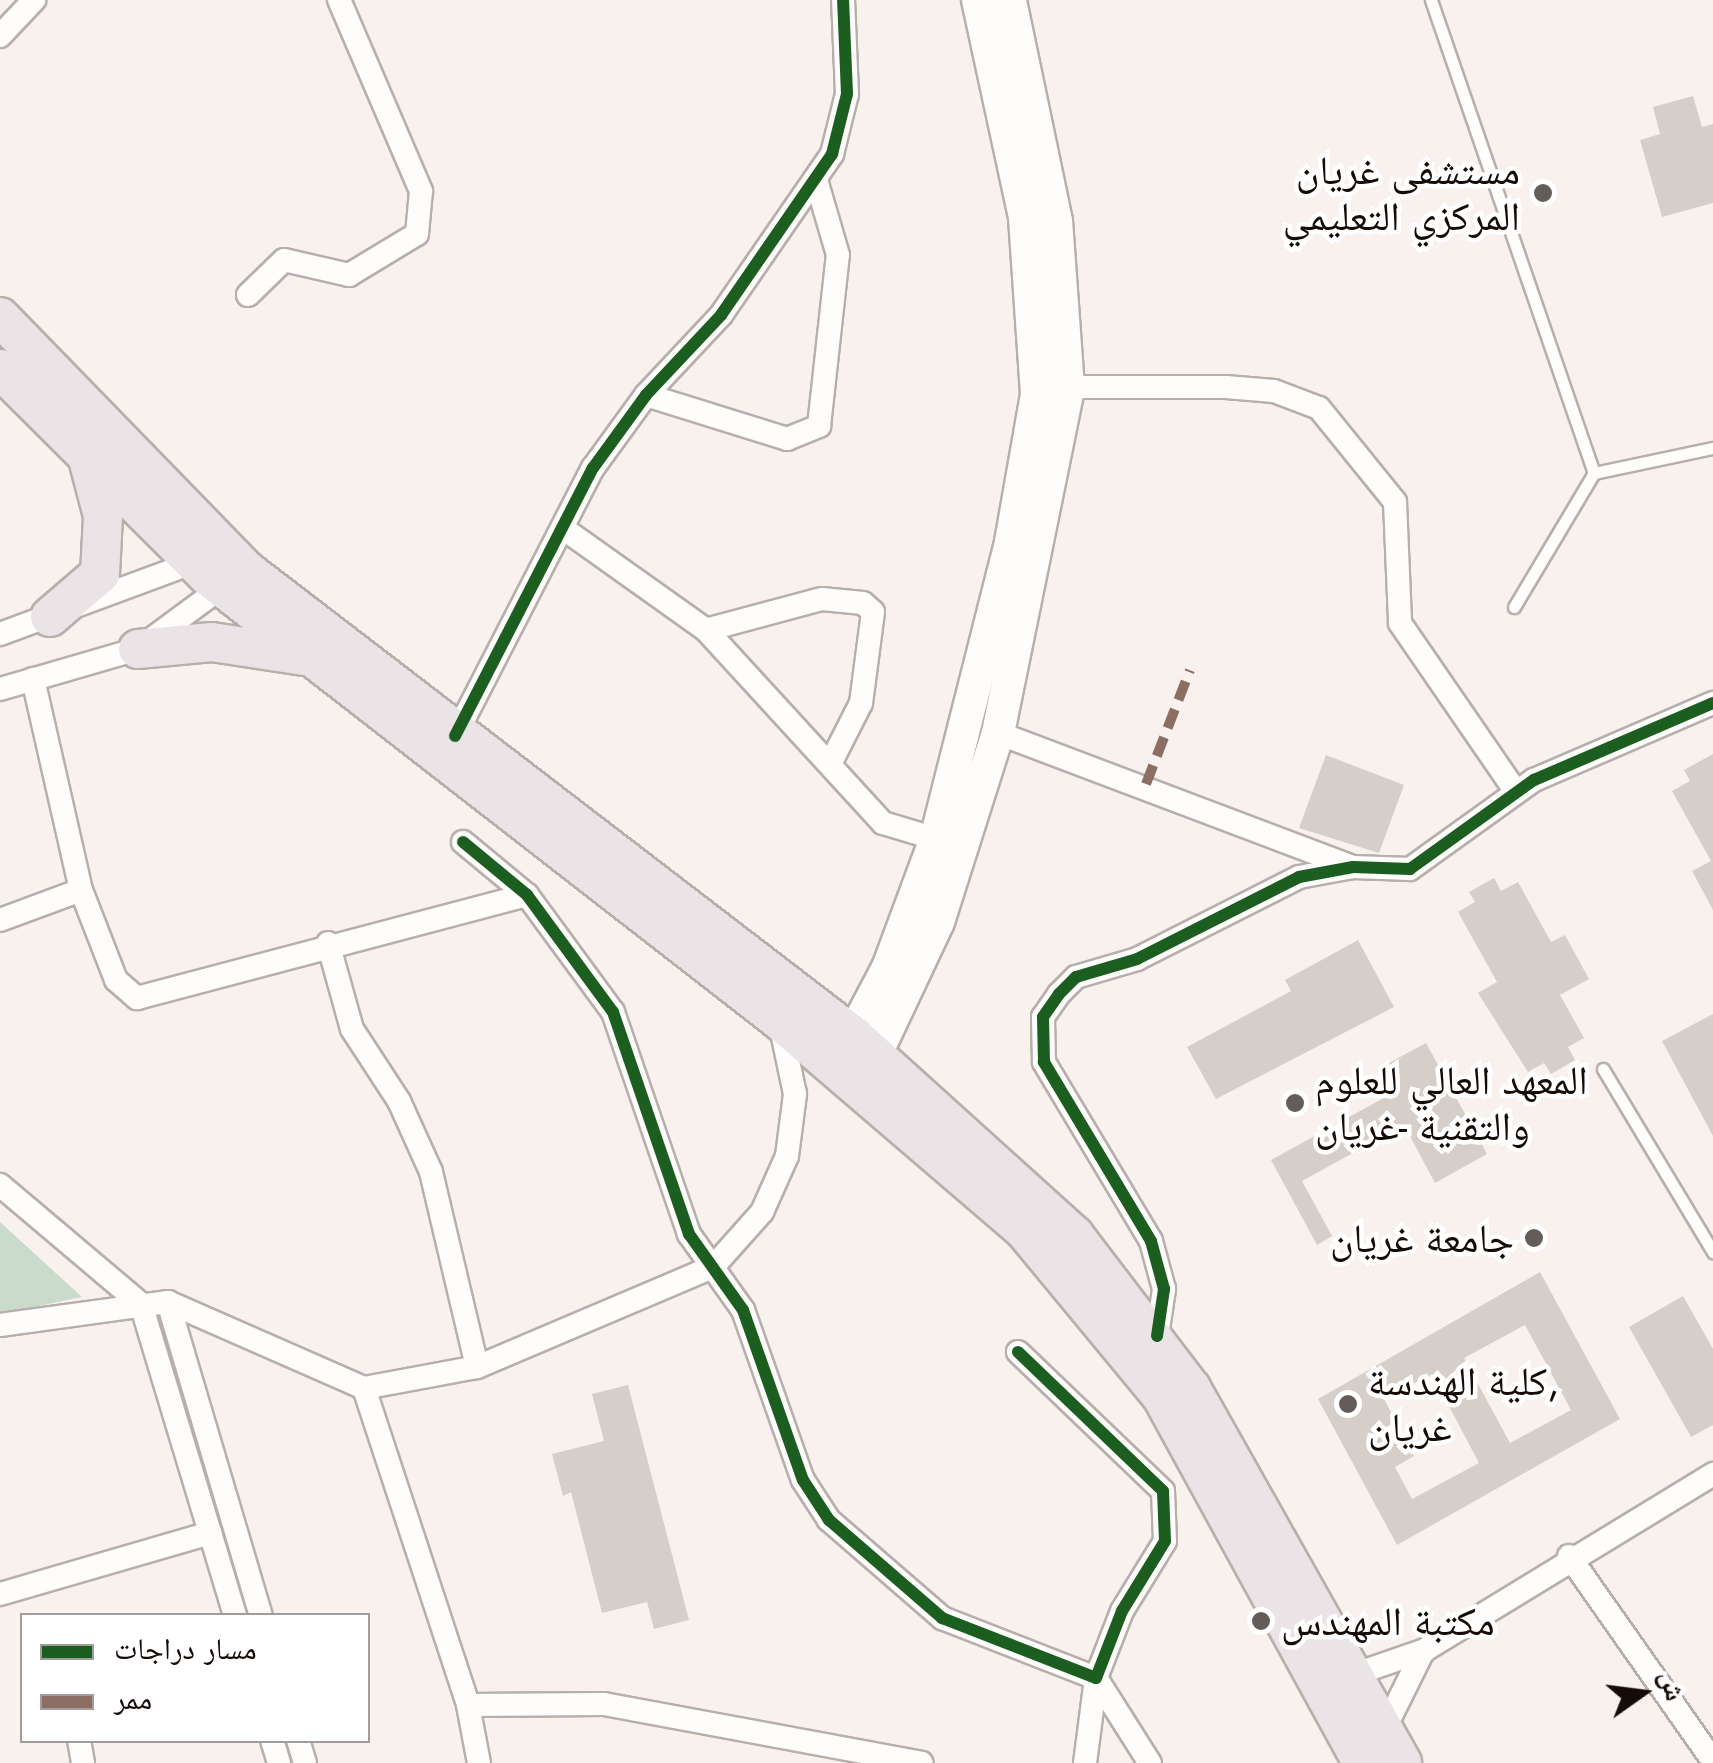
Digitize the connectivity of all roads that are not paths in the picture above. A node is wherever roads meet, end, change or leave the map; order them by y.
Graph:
1 (34, 0) edge
2 (339, 0) edge
3 (843, 0) edge
4 (978, 0) edge
5 (1010, 0) edge
6 (1431, 0) edge
7 (0, 36) edge
8 (816, 180) junction
9 (248, 295) dead end
10 (0, 317) edge
11 (0, 369) edge
12 (1052, 387) junction
13 (646, 394) junction
14 (1713, 448) edge
15 (88, 457) junction
16 (1594, 473) junction
17 (564, 529) junction
18 (221, 567) junction
19 (1514, 608) dead end
20 (50, 617) junction
21 (706, 630) junction
22 (0, 634) edge
23 (138, 648) junction
24 (304, 656) junction
25 (33, 679) junction
26 (0, 688) edge
27 (1713, 703) edge
28 (998, 733) junction
29 (455, 736) junction
30 (830, 764) junction
31 (1516, 792) junction
32 (936, 840) junction
33 (463, 842) dead end
34 (1352, 866) junction
35 (82, 890) junction
36 (528, 895) junction
37 (0, 920) edge
38 (328, 943) junction
39 (779, 1020) junction
40 (856, 1062) junction
41 (1603, 1069) dead end
42 (0, 1186) edge
43 (1713, 1252) edge
44 (713, 1268) junction
45 (168, 1302) junction
46 (141, 1304) junction
47 (0, 1326) edge
48 (1157, 1336) junction
49 (1018, 1352) dead end
50 (477, 1367) junction
51 (364, 1388) junction
52 (1713, 1474) edge
53 (210, 1533) junction
54 (1568, 1556) junction
55 (0, 1594) edge
56 (234, 1613) edge
57 (260, 1613) edge
58 (1425, 1650) junction
59 (1096, 1678) junction
60 (1337, 1680) junction
61 (468, 1705) junction
62 (1384, 1730) junction
63 (1713, 1761) edge
64 (479, 1763) edge
65 (922, 1763) edge
66 (1085, 1763) edge
67 (1150, 1763) edge
68 (1362, 1763) edge
69 (1402, 1763) edge

1 - 7 street
2 - 9 street
3 - 8 street
4 - 12 main road
5 - 12 main road
6 - 16 lane
8 - 13 street
8 - 13 street
10 - 18 main road
11 - 15 main road
12 - 28 main road
12 - 31 street
12 - 32 main road
13 - 17 street
14 - 16 lane
15 - 18 main road
15 - 20 main road
16 - 19 lane
17 - 21 street
17 - 29 street
18 - 20 street
18 - 23 street
18 - 24 main road
18 - 29 main road
20 - 22 street
21 - 30 street
21 - 30 street
23 - 24 main road
23 - 25 street
24 - 39 main road
25 - 26 street
25 - 35 street
27 - 31 street
28 - 34 street
28 - 40 main road
29 - 40 main road
30 - 32 street
31 - 34 street
32 - 40 main road
33 - 36 street
34 - 48 street
35 - 37 street
35 - 38 street
36 - 38 street
36 - 44 street
38 - 50 street
39 - 40 main road
39 - 44 street
40 - 48 main road
40 - 60 main road
41 - 43 lane
42 - 46 street
44 - 50 street
44 - 59 street
45 - 46 street
45 - 51 street
45 - 57 street
46 - 47 street
46 - 53 street
48 - 60 main road
49 - 59 street
50 - 51 street
51 - 61 street
52 - 54 street
53 - 55 street
53 - 56 street
54 - 58 street
54 - 63 street
58 - 60 street
58 - 62 street
59 - 66 street
59 - 67 street
60 - 62 main road
60 - 68 main road
61 - 64 street
61 - 65 street
62 - 69 main road

